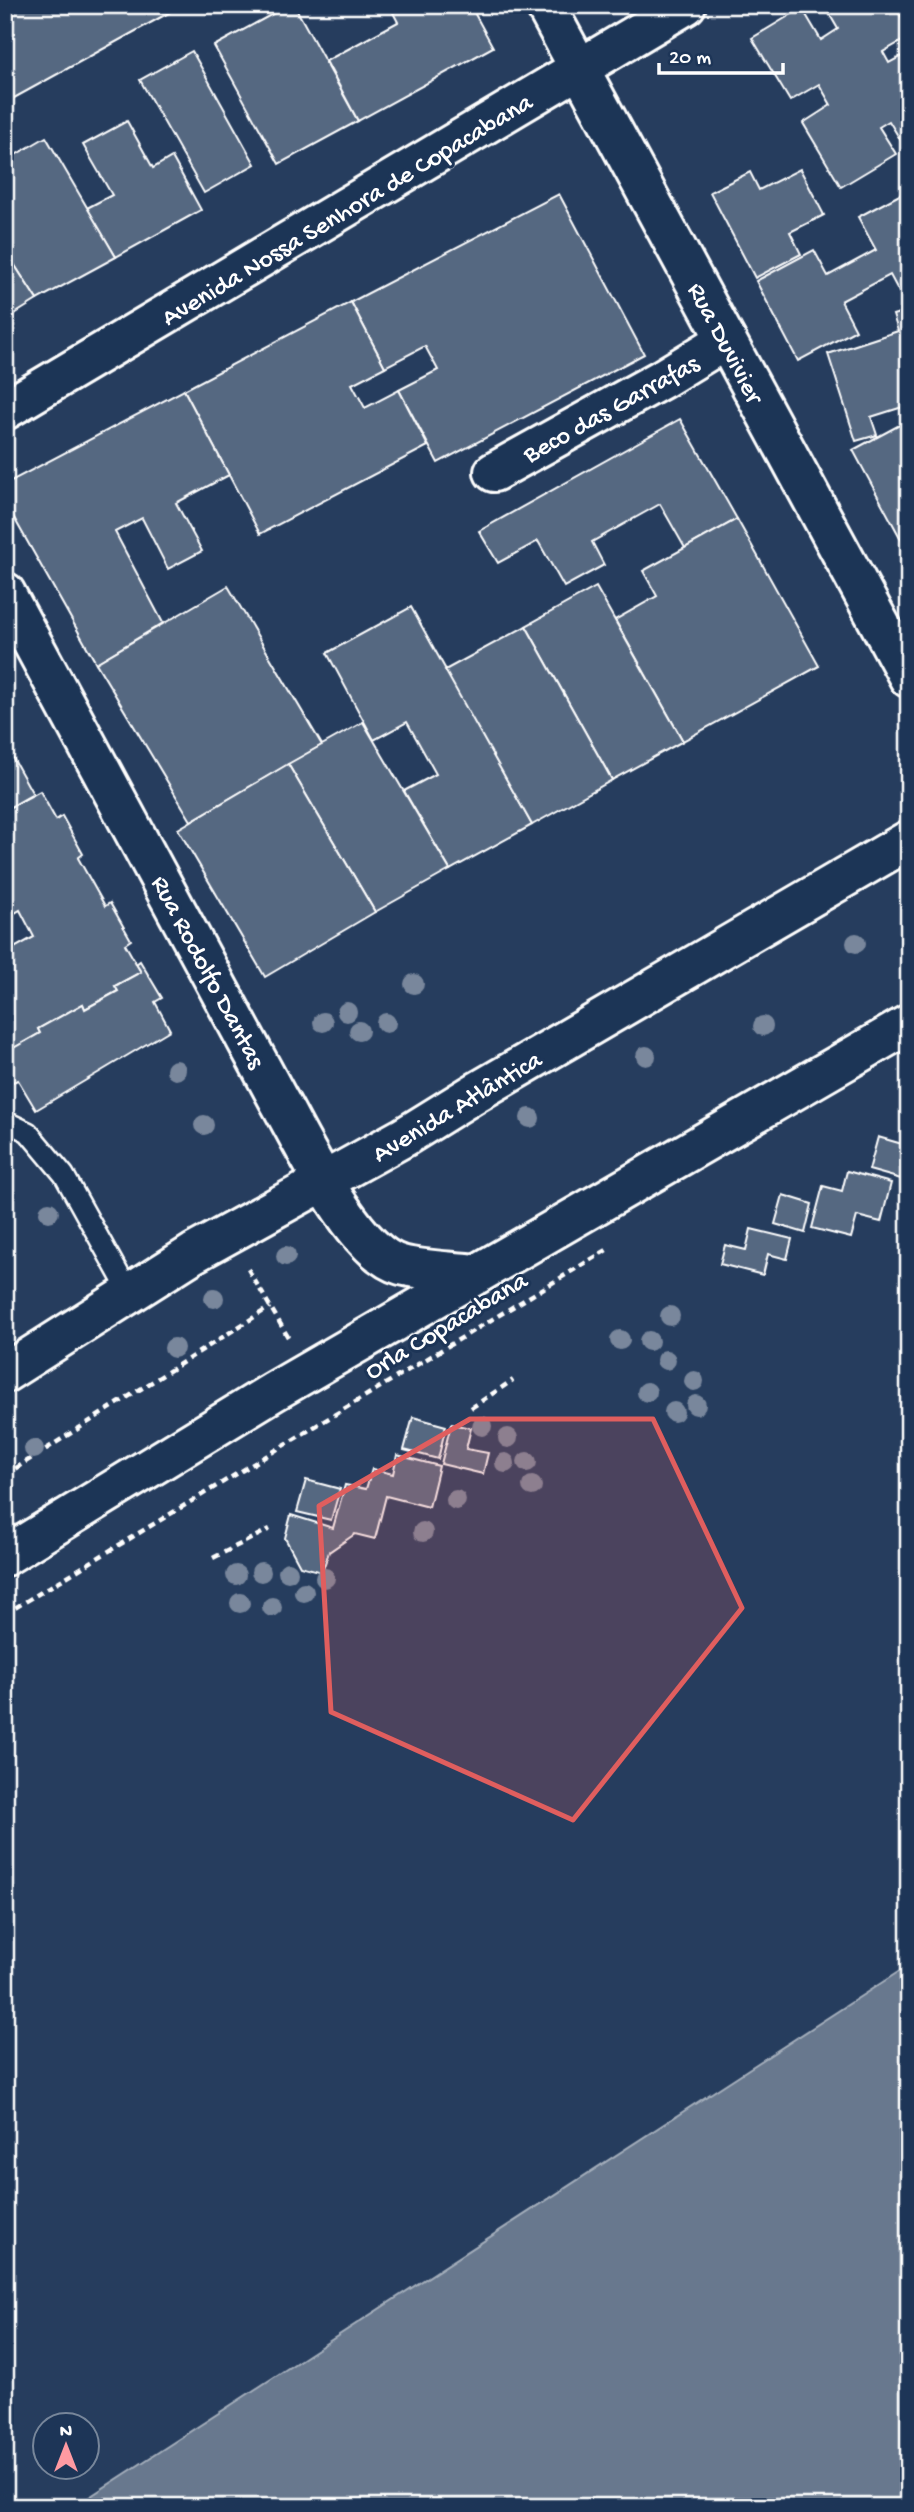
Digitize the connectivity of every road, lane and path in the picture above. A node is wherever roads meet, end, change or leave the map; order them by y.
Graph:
1 (545, 5) edge
2 (686, 5) edge
3 (580, 69) junction
4 (726, 340) junction
5 (5, 410) edge
6 (494, 472) dead end
7 (5, 592) edge
8 (909, 678) edge
9 (909, 840) edge
10 (909, 1024) edge
11 (5, 1121) edge
12 (324, 1182) junction
13 (617, 1244) dead end
14 (247, 1267) dead end
15 (477, 1273) junction
16 (130, 1294) junction
17 (270, 1307) junction
18 (292, 1344) dead end
19 (9, 1361) edge
20 (513, 1380) dead end
21 (471, 1408) dead end
22 (5, 1475) edge
23 (270, 1529) dead end
24 (5, 1556) edge
25 (214, 1558) dead end
26 (5, 1614) edge

1 - 3 main road, Rua Duvivier
2 - 3 main road, Avenida Nossa Senhora de Copacabana
3 - 4 main road, Rua Duvivier
3 - 5 main road, Avenida Nossa Senhora de Copacabana
4 - 6 main road, Beco das Garrafas
4 - 8 main road, Rua Duvivier
7 - 12 main road, Rua Rodolfo Dantas
9 - 12 main road, Avenida Atlântica
10 - 15 main road
11 - 16 lane
12 - 15 main road, Rua Rodolfo Dantas
12 - 16 main road, Avenida Atlântica
13 - 26 path, Orla Copacabana
14 - 17 path
15 - 24 main road
16 - 19 main road, Avenida Atlântica
17 - 18 path
17 - 22 path
20 - 21 path
23 - 25 path

